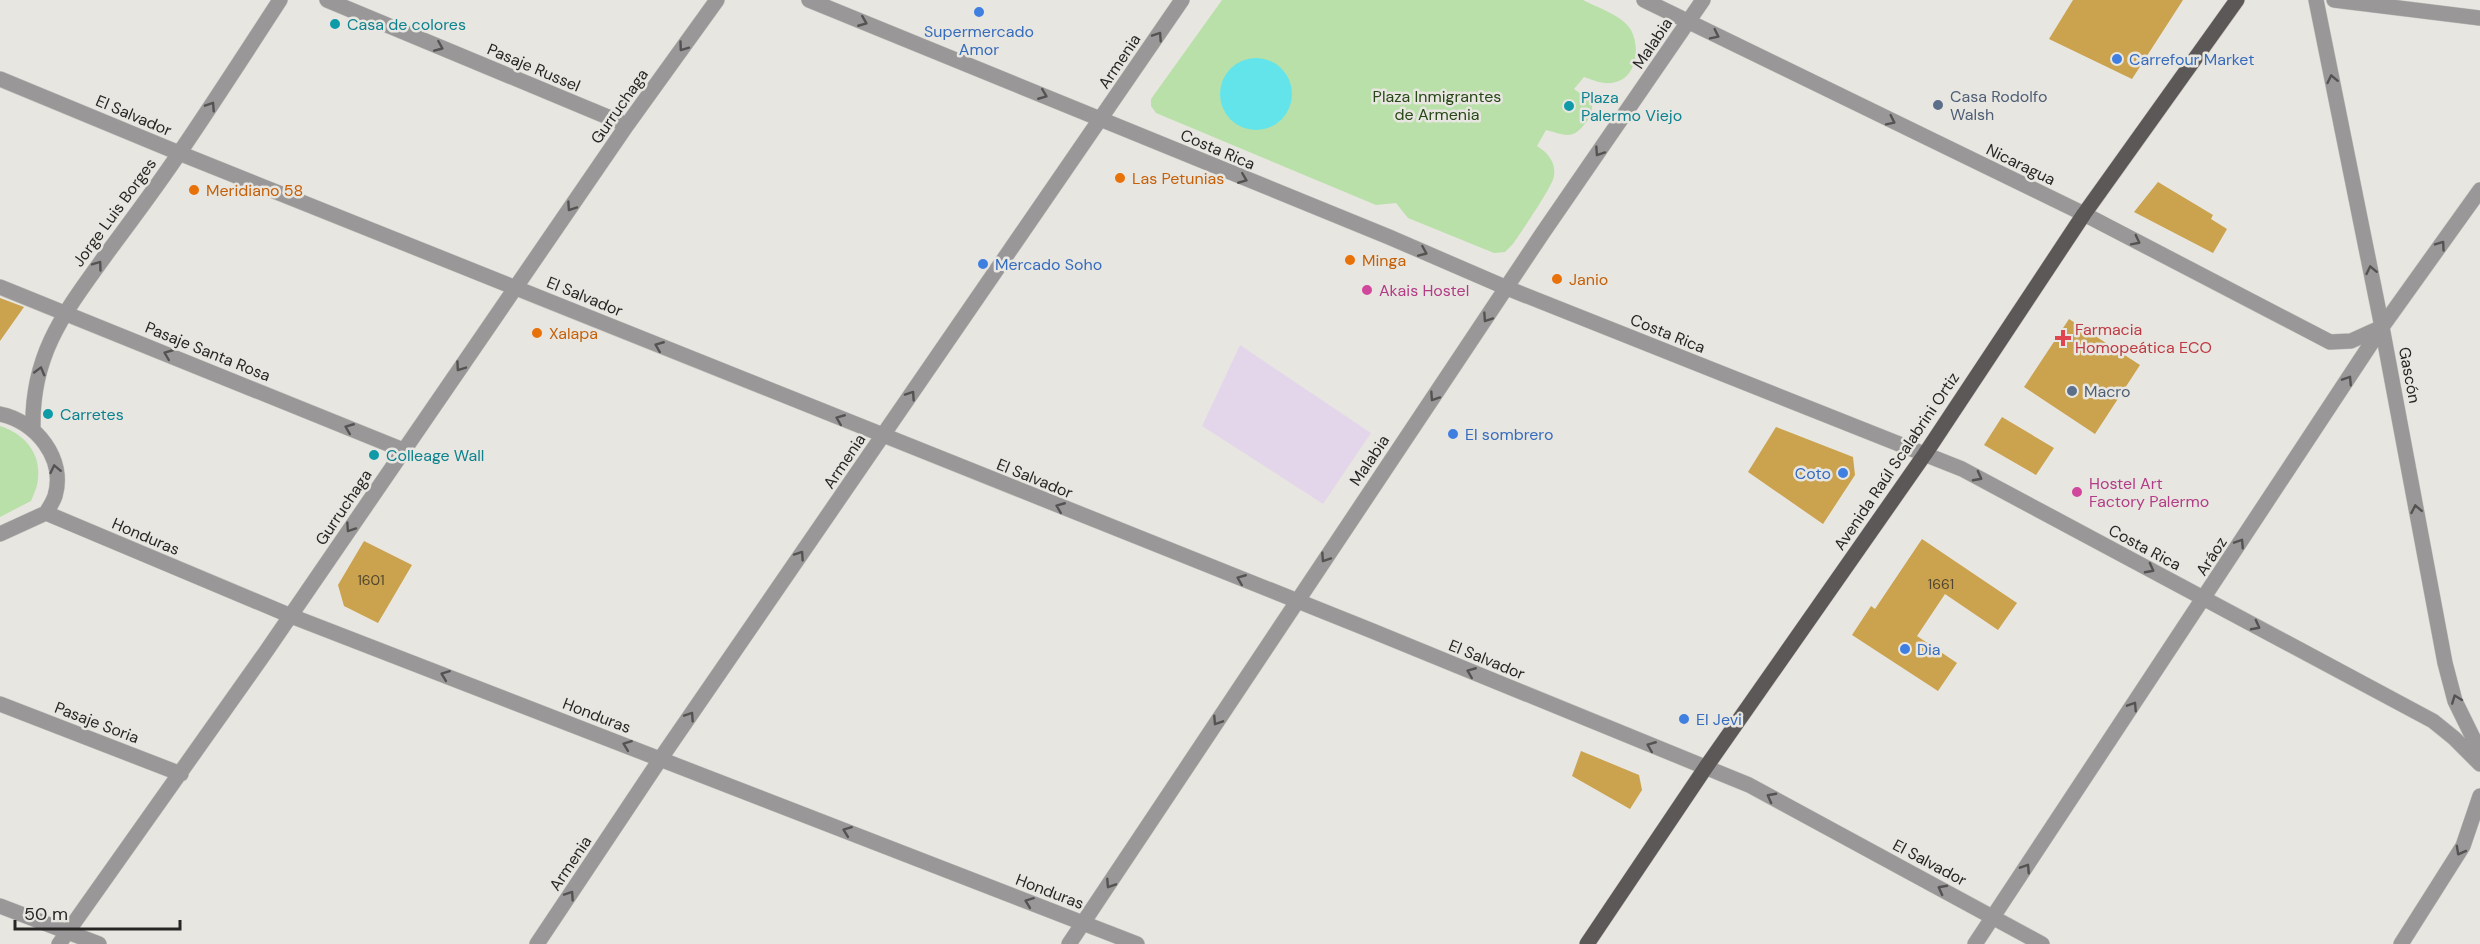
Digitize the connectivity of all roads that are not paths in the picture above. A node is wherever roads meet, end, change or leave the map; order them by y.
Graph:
1 (280, 0) edge
2 (327, 0) edge
3 (717, 0) edge
4 (808, 0) edge
5 (1182, 0) edge
6 (1644, 0) edge
7 (1703, 0) edge
8 (2237, 0) edge
9 (2316, 0) edge
10 (2334, 0) edge
11 (2480, 18) edge
12 (1688, 22) junction
13 (0, 79) edge
14 (1101, 119) junction
15 (627, 125) junction
16 (179, 153) junction
17 (2480, 190) edge
18 (2084, 214) junction
19 (0, 286) edge
20 (516, 288) junction
21 (1507, 288) junction
22 (64, 312) junction
23 (2382, 327) junction
24 (0, 414) edge
25 (33, 429) junction
26 (882, 436) junction
27 (403, 450) junction
28 (1924, 454) junction
29 (46, 513) junction
30 (0, 534) edge
31 (2204, 598) junction
32 (1296, 601) junction
33 (291, 616) junction
34 (0, 704) edge
35 (2480, 752) edge
36 (661, 758) junction
37 (2480, 764) edge
38 (1706, 767) junction
39 (181, 774) junction
40 (2480, 796) edge
41 (0, 906) edge
42 (1994, 917) junction
43 (1084, 923) junction
44 (63, 938) edge
45 (99, 944) edge
46 (537, 944) edge
47 (1069, 944) edge
48 (1137, 944) edge
49 (1587, 944) edge
50 (1975, 944) edge
51 (2042, 944) edge
52 (2401, 944) edge

16 -> 1 street, Jorge Luis Borges
2 -> 15 street, Pasaje Russel
3 -> 15 street, Gurruchaga
4 -> 14 street, Costa Rica
14 -> 5 street, Armenia
6 - 12 street, Nicaragua
7 - 12 street, Malabia
8 - 18 main road, Avenida Raúl Scalabrini Ortiz
23 -> 9 street, Gascón
10 - 11 street
12 -> 18 street, Nicaragua
12 -> 21 street, Malabia
13 - 16 street, El Salvador
14 -> 21 street, Costa Rica
26 -> 14 street, Armenia
15 -> 20 street, Gurruchaga
16 - 20 street, El Salvador
22 -> 16 street, Jorge Luis Borges
23 -> 17 street, Aráoz
18 -> 23 street, Nicaragua
18 - 28 main road, Avenida Raúl Scalabrini Ortiz
19 - 22 street, Pasaje Santa Rosa
26 -> 20 street, El Salvador
20 -> 27 street, Gurruchaga
21 - 28 street, Costa Rica
21 -> 32 street, Malabia
25 -> 22 street, Jorge Luis Borges
27 -> 22 street, Pasaje Santa Rosa
31 -> 23 street, Aráoz
35 -> 23 street, Gascón
24 - 25 street
29 -> 25 street
32 -> 26 street, El Salvador
36 -> 26 street, Armenia
27 -> 33 street, Gurruchaga
28 -> 31 street, Costa Rica
28 - 38 main road, Avenida Raúl Scalabrini Ortiz
29 - 30 street
29 - 33 street, Honduras
31 -> 37 street, Costa Rica
42 -> 31 street, Aráoz
38 -> 32 street, El Salvador
32 -> 43 street, Malabia
36 -> 33 street, Honduras
33 - 39 street, Gurruchaga
34 - 39 street, Pasaje Soria
43 -> 36 street, Honduras
46 -> 36 street, Armenia
42 -> 38 street, El Salvador
38 - 49 main road, Avenida Raúl Scalabrini Ortiz
39 - 44 street, Gurruchaga
40 -> 52 street
41 - 44 street
42 - 50 street, Aráoz
42 - 51 street, El Salvador
43 - 47 street, Malabia
43 - 48 street, Honduras
44 - 45 street

